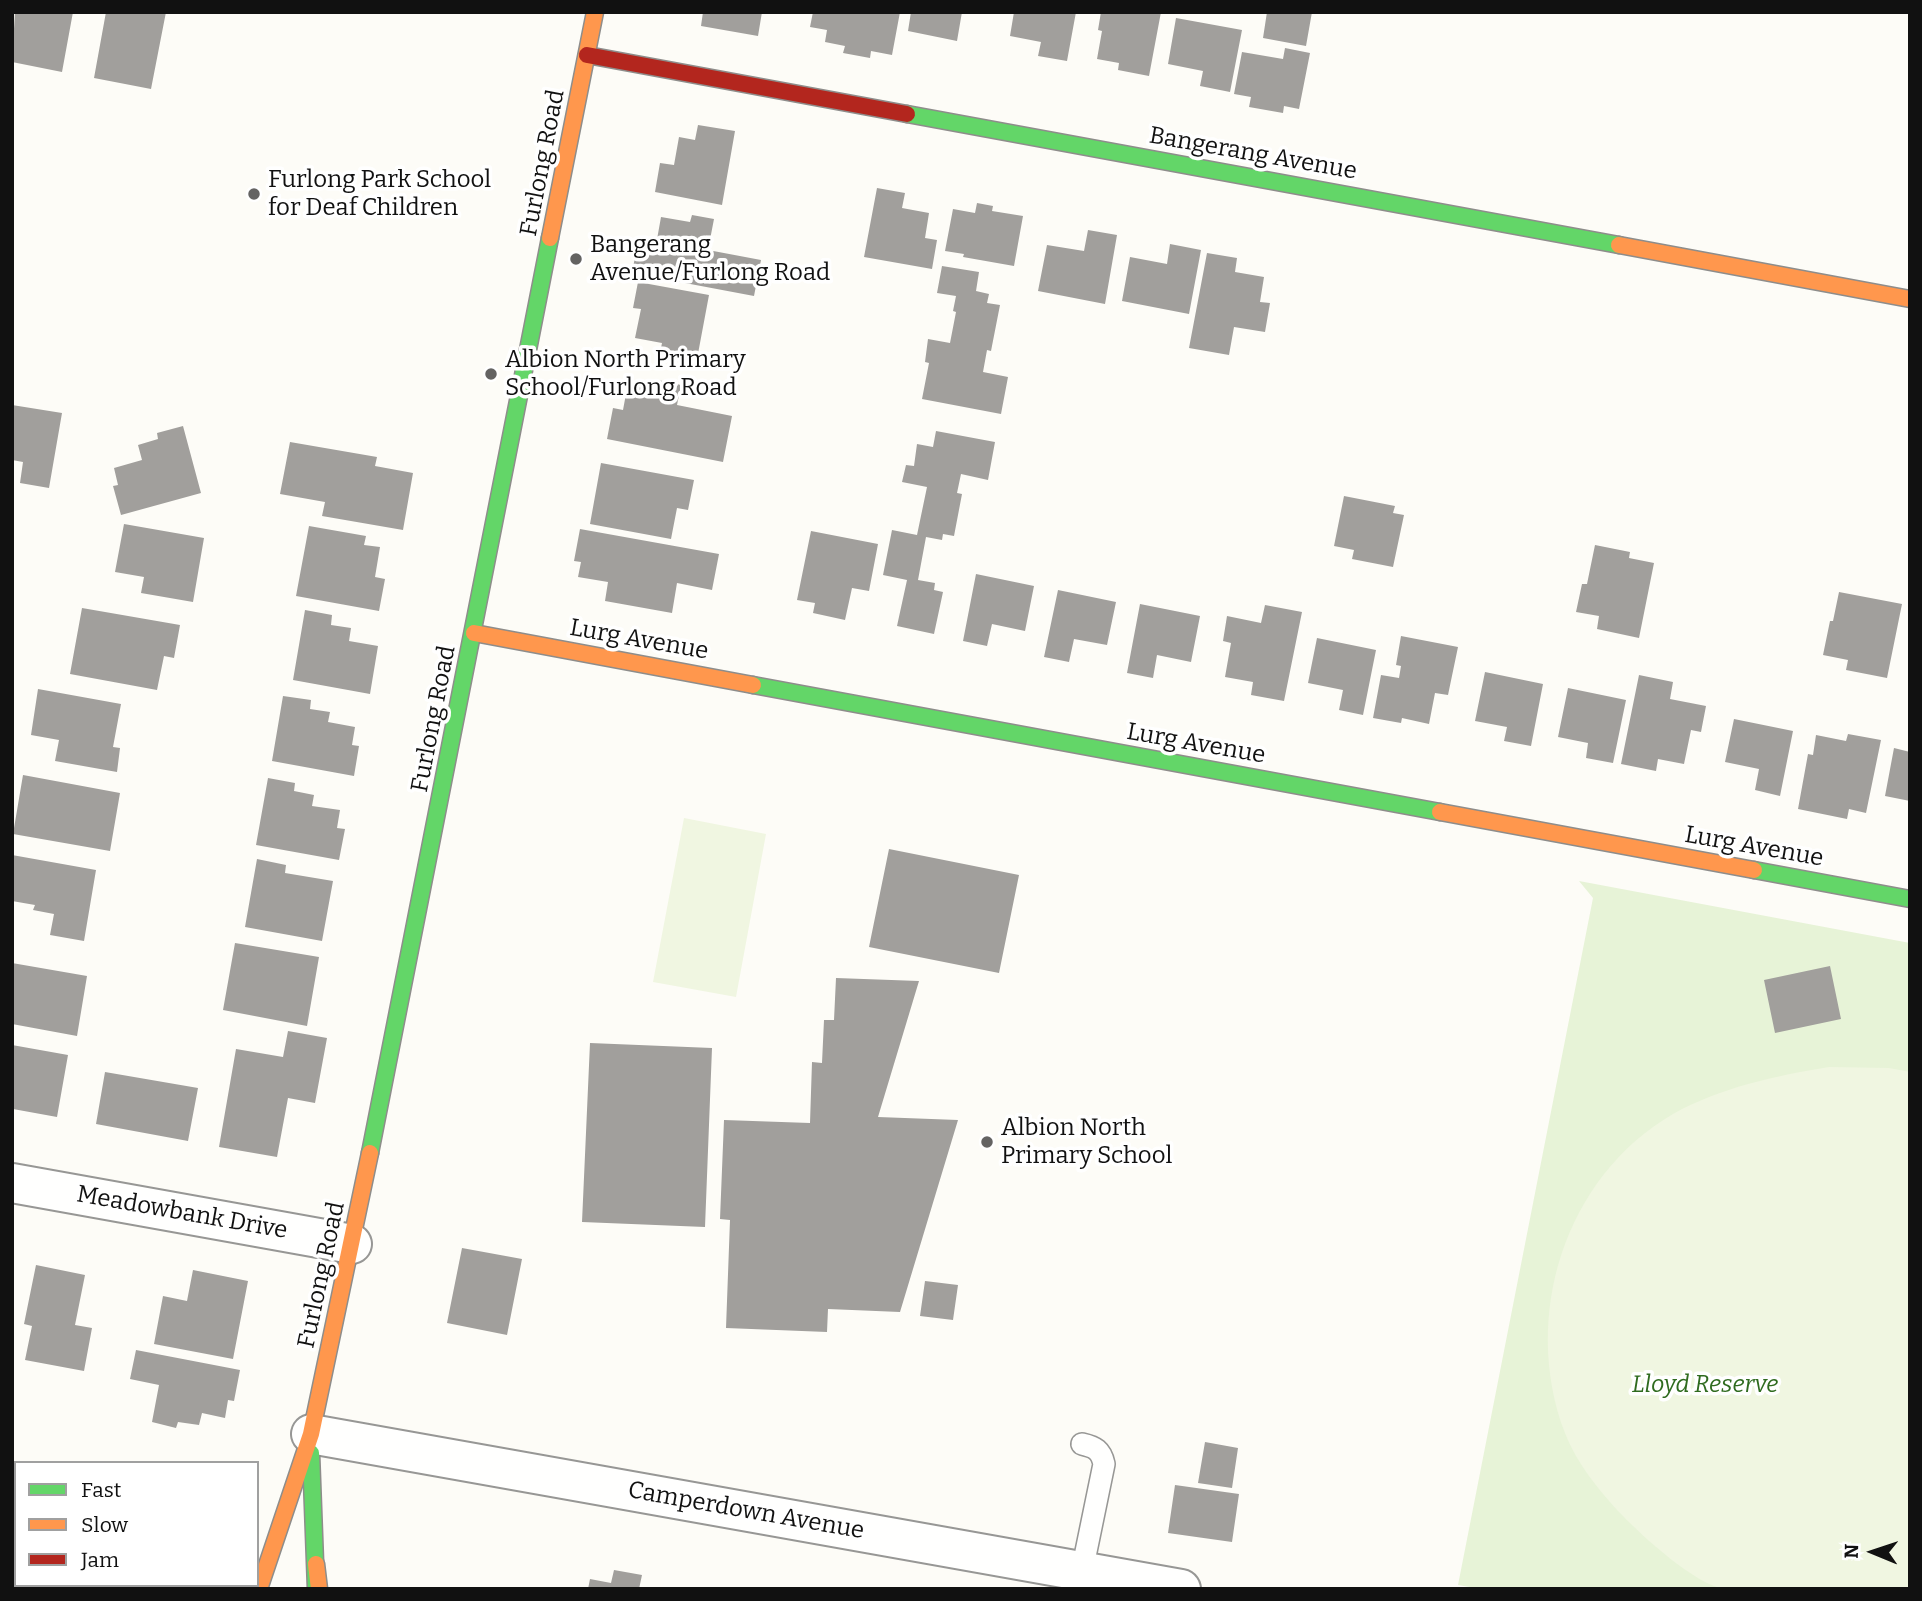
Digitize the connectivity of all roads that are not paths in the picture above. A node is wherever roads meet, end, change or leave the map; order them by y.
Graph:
1 (595, 12) edge
2 (587, 55) junction
3 (1910, 299) edge
4 (474, 633) junction
5 (1910, 899) edge
6 (12, 1183) edge
7 (352, 1244) junction
8 (311, 1434) junction
9 (1082, 1444) dead end
10 (1082, 1571) junction
11 (259, 1589) edge
12 (317, 1589) edge
13 (1181, 1589) edge

1 - 2 main road, Furlong Road
2 - 3 main road, Bangerang Avenue
2 - 4 main road, Furlong Road
4 - 5 main road, Lurg Avenue
4 - 7 main road, Furlong Road
6 - 7 street, Meadowbank Drive
7 - 8 main road, Furlong Road
8 - 10 street, Camperdown Avenue
8 - 11 main road, Furlong Road
8 - 12 main road, Furlong Road
9 - 10 lane
10 - 13 street, Camperdown Avenue

